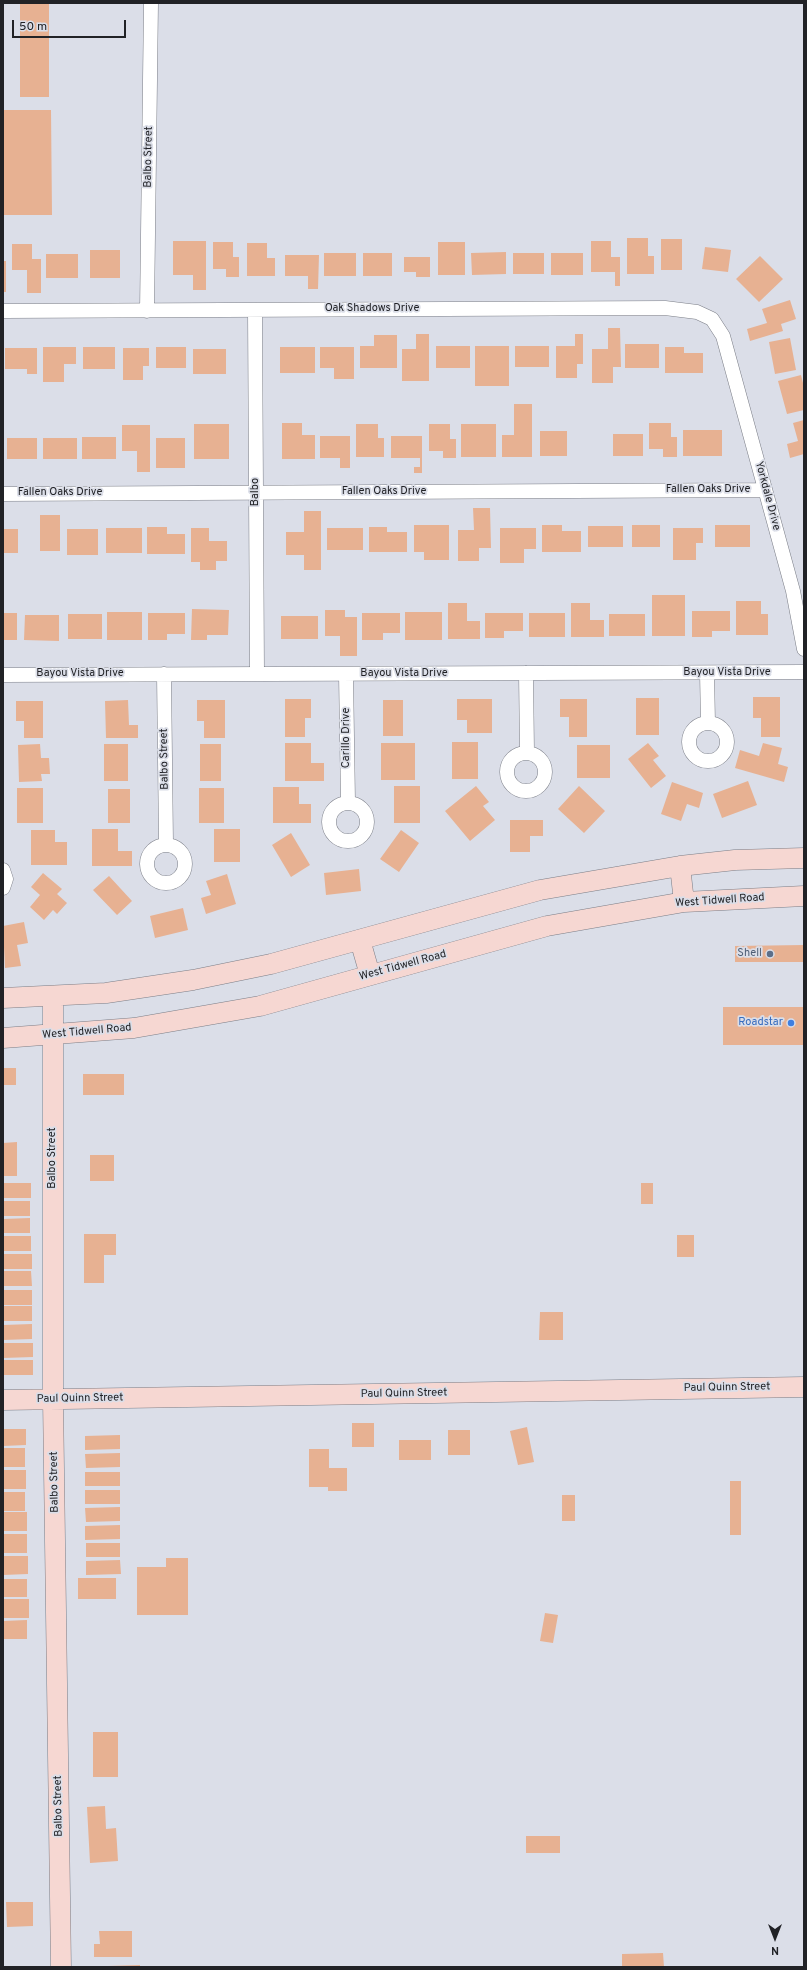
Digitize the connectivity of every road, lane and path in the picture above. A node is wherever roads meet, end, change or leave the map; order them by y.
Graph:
1 (151, 3) edge
2 (255, 310) junction
3 (3, 311) edge
4 (147, 311) junction
5 (725, 344) joint
6 (765, 490) junction
7 (256, 492) junction
8 (3, 494) edge
9 (804, 649) edge
10 (804, 672) edge
11 (707, 673) junction
12 (164, 674) junction
13 (257, 674) junction
14 (346, 674) junction
15 (526, 674) junction
16 (3, 675) edge
17 (708, 723) dead end
18 (527, 752) dead end
19 (348, 802) dead end
20 (166, 844) dead end
21 (804, 858) edge
22 (680, 866) junction
23 (3, 870) edge
24 (3, 888) edge
25 (804, 896) edge
26 (684, 902) junction
27 (360, 940) junction
28 (370, 975) junction
29 (53, 996) junction
30 (3, 998) edge
31 (54, 1035) junction
32 (3, 1038) edge
33 (804, 1387) edge
34 (54, 1399) junction
35 (3, 1400) edge
36 (61, 1967) edge

1 - 4 street, Balbo Street
2 - 4 street, Oak Shadows Drive
2 - 5 street, Oak Shadows Drive
2 - 7 street, Balbo
3 - 4 street, Oak Shadows Drive
5 - 6 street, Yorkdale Drive
6 - 7 street, Fallen Oaks Drive
6 - 9 street, Yorkdale Drive
7 - 8 street, Fallen Oaks Drive
7 - 13 street, Balbo
10 - 11 street, Bayou Vista Drive
11 - 15 street, Bayou Vista Drive
11 - 17 street
12 - 13 street, Bayou Vista Drive
12 - 16 street, Bayou Vista Drive
12 - 20 street, Balbo Street
13 - 14 street, Bayou Vista Drive
14 - 15 street, Bayou Vista Drive
14 - 19 street, Carillo Drive
15 - 18 street
21 - 22 street
22 - 26 street
22 - 27 street
23 - 24 street
25 - 26 street, West Tidwell Road
26 - 28 street, West Tidwell Road
27 - 28 street
27 - 29 street
28 - 31 street, West Tidwell Road
29 - 30 street
29 - 31 street, Balbo Street
31 - 32 street, West Tidwell Road
31 - 34 street, Balbo Street
33 - 34 street, Paul Quinn Street
34 - 35 street, Paul Quinn Street
34 - 36 street, Balbo Street

